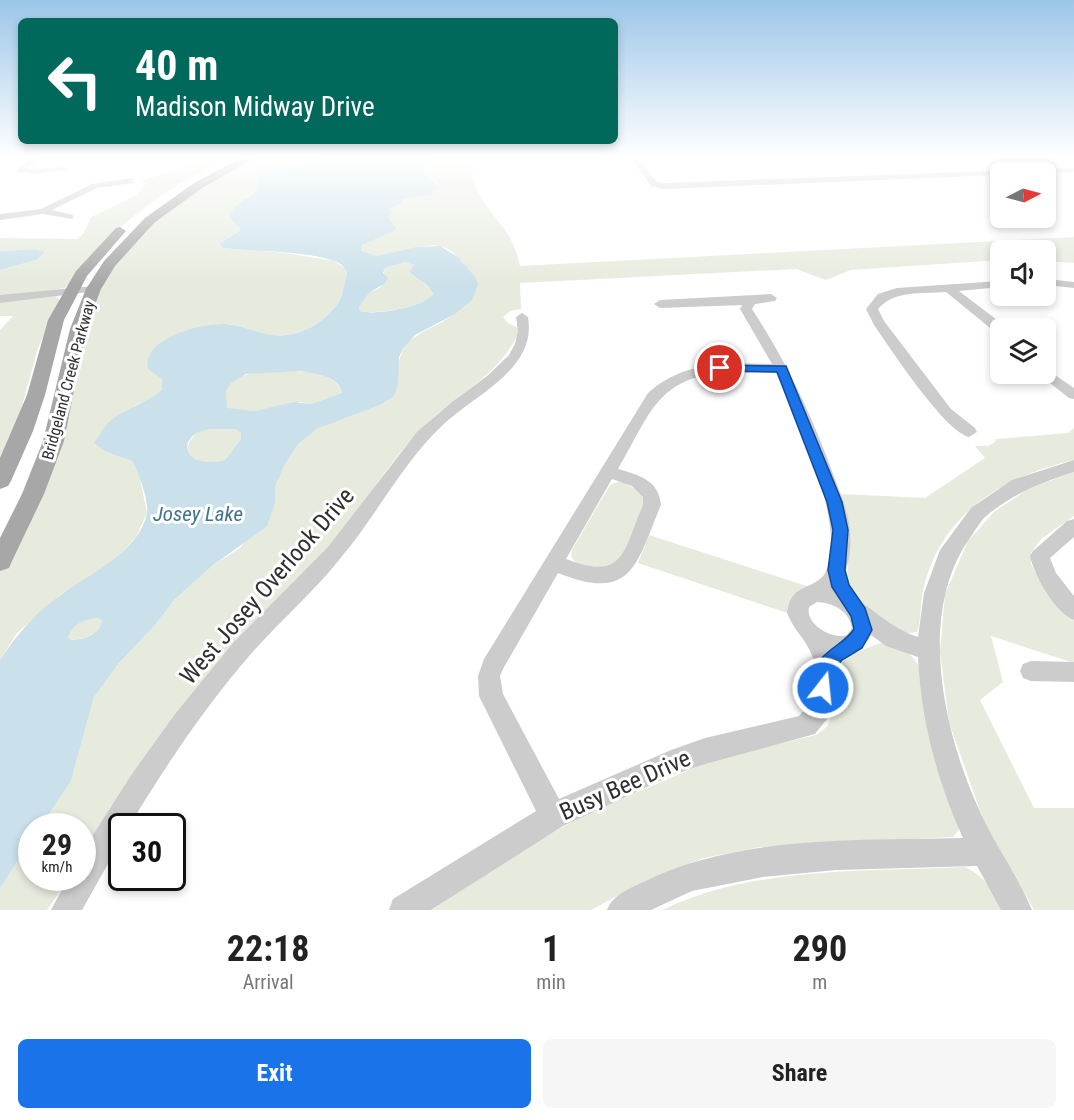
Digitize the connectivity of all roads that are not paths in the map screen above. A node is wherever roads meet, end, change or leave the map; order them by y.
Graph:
1 (65, 200) edge
2 (159, 200) edge
3 (178, 200) edge
4 (43, 211) junction
5 (0, 217) edge
6 (70, 217) dead end
7 (1056, 283) edge
8 (990, 285) edge
9 (1074, 285) edge
10 (947, 287) junction
11 (93, 289) junction
12 (70, 292) junction
13 (771, 298) dead end
14 (0, 299) edge
15 (750, 302) junction
16 (660, 304) dead end
17 (522, 317) dead end
18 (990, 321) edge
19 (782, 369) junction
20 (1056, 381) edge
21 (1074, 395) edge
22 (969, 432) dead end
23 (1074, 466) edge
24 (608, 472) junction
25 (0, 481) edge
26 (1074, 526) edge
27 (0, 561) edge
28 (554, 563) junction
29 (837, 570) junction
30 (814, 593) junction
31 (855, 610) junction
32 (1074, 611) edge
33 (808, 632) junction
34 (894, 639) junction
35 (852, 644) junction
36 (927, 650) junction
37 (825, 669) junction
38 (1031, 671) dead end
39 (1074, 672) edge
40 (553, 816) junction
41 (984, 852) junction
42 (66, 910) edge
43 (404, 910) edge
44 (622, 910) edge
45 (1017, 910) edge

1 - 4 street
2 - 12 main road, Bridgeland Creek Parkway
3 - 11 main road, Bridgeland Creek Parkway
4 - 5 street
4 - 6 street
7 - 9 street
8 - 10 street
10 - 18 street
10 - 22 street
11 - 12 street
11 - 27 main road, Bridgeland Creek Parkway
12 - 14 street
12 - 25 main road, Bridgeland Creek Parkway
13 - 15 street
15 - 16 street
15 - 19 street
17 - 42 street, West Josey Overlook Drive
19 - 24 street
19 - 29 street
20 - 21 street
23 - 36 street
24 - 28 street
24 - 28 street
26 - 32 street
28 - 40 street
29 - 30 street
29 - 31 street
30 - 31 street
30 - 33 street
31 - 34 street
31 - 35 street
33 - 35 street
33 - 37 street, Busy Bee Drive
34 - 35 street
34 - 36 street
35 - 37 street
36 - 41 street
37 - 40 street, Busy Bee Drive
38 - 39 street
40 - 43 street, Busy Bee Drive
41 - 44 street
41 - 45 street

